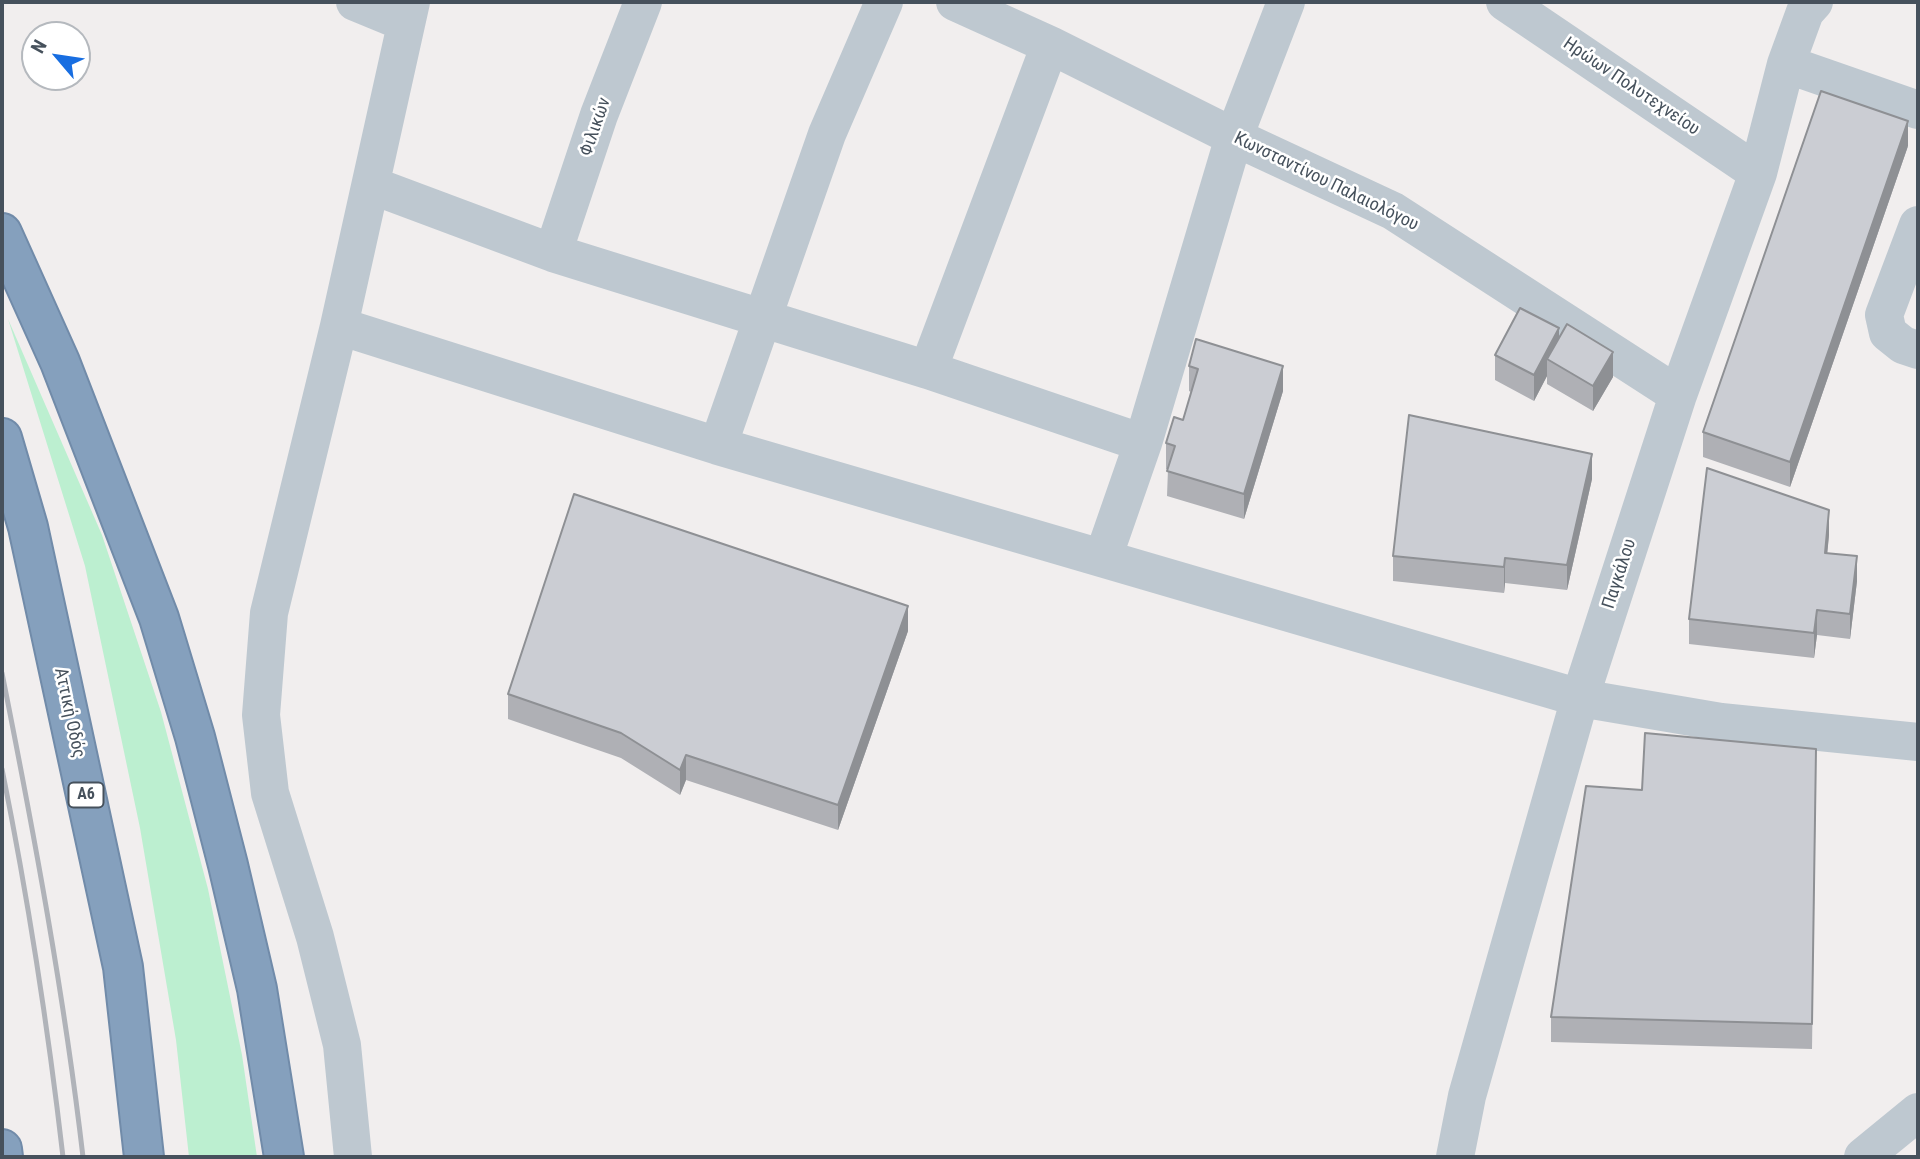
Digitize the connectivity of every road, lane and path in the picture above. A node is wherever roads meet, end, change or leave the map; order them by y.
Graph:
1 (355, 2) edge
2 (643, 2) edge
3 (884, 2) edge
4 (955, 2) edge
5 (1286, 2) edge
6 (1505, 2) edge
7 (1804, 5) edge
8 (409, 12) edge
9 (1050, 45) junction
10 (1786, 64) junction
11 (1918, 110) edge
12 (1234, 137) junction
13 (1758, 173) junction
14 (371, 185) junction
15 (1918, 225) edge
16 (2, 233) edge
17 (552, 253) junction
18 (762, 317) junction
19 (339, 327) junction
20 (1918, 351) edge
21 (928, 370) junction
22 (1678, 395) junction
23 (2, 438) edge
24 (1143, 443) junction
25 (718, 446) junction
26 (1103, 558) junction
27 (1580, 698) junction
28 (1918, 742) edge
29 (1918, 1112) edge
30 (2, 1149) edge
31 (3, 1157) edge
32 (144, 1157) edge
33 (284, 1157) edge
34 (353, 1157) edge
35 (1455, 1157) edge
36 (1863, 1157) edge

1 - 8 street
2 - 17 street, Φιλικών
3 - 18 street
4 - 9 street, Κωνσταντίνου Παλαιολόγου
5 - 12 street
6 - 13 street, Ηρώων Πολυτεχνείου
7 - 10 street, Παγκάλου
8 - 14 street
9 - 12 street, Κωνσταντίνου Παλαιολόγου
9 - 21 street
10 - 11 street
10 - 13 street, Παγκάλου
12 - 22 street, Κωνσταντίνου Παλαιολόγου
12 - 24 street
13 - 22 street, Παγκάλου
14 - 17 street
14 - 19 street
15 - 20 street
16 - 33 highway
17 - 18 street
18 - 21 street
18 - 25 street
19 - 25 street
19 - 34 street
21 - 24 street
22 - 27 street, Παγκάλου
23 - 32 highway, Αττική Οδός / Α6
24 - 26 street
25 - 26 street
26 - 27 street
27 - 28 street
27 - 35 street, Παγκάλου
29 - 36 street
30 - 31 highway

